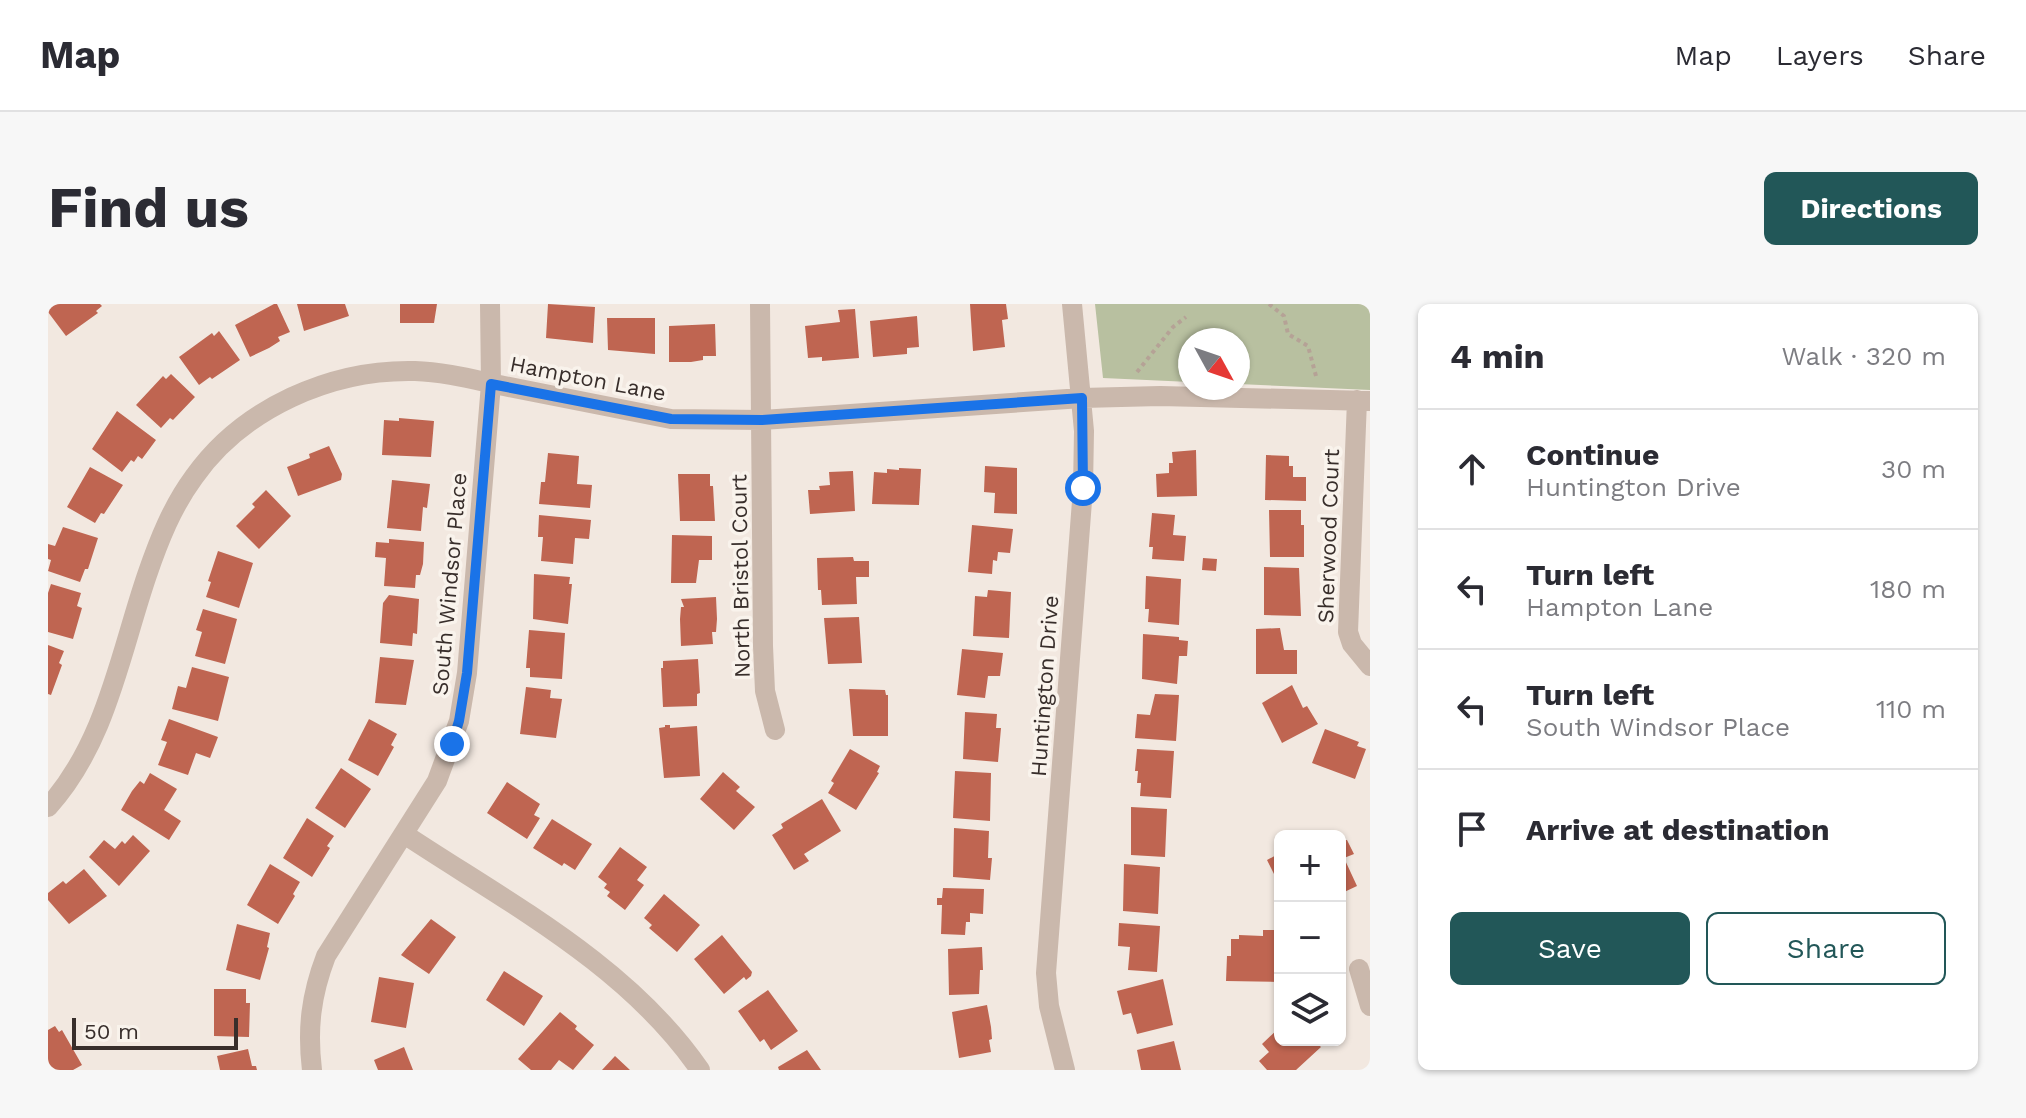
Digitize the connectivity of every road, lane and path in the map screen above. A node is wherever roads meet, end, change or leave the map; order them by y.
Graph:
1 (490, 304) edge
2 (760, 304) edge
3 (1072, 304) edge
4 (1269, 304) edge
5 (1186, 317) dead end
6 (1137, 372) dead end
7 (1316, 376) dead end
8 (491, 384) junction
9 (1082, 398) junction
10 (1363, 401) edge
11 (762, 420) junction
12 (1370, 666) edge
13 (775, 730) dead end
14 (48, 807) edge
15 (404, 834) junction
16 (1359, 969) dead end
17 (1370, 1006) edge
18 (312, 1070) edge
19 (700, 1070) edge
20 (1065, 1070) edge

1 - 8 street, South Windsor Place
2 - 11 street, North Bristol Court
3 - 9 street, Huntington Drive
4 - 7 path
5 - 6 path
8 - 11 street, Hampton Lane
8 - 14 street, Hampton Lane
8 - 15 street, South Windsor Place
9 - 10 street, Hampton Lane
9 - 11 street, Hampton Lane
9 - 20 street, Huntington Drive
10 - 12 street, Sherwood Court
11 - 13 street, North Bristol Court
15 - 18 street, South Windsor Place
15 - 19 street
16 - 17 street

